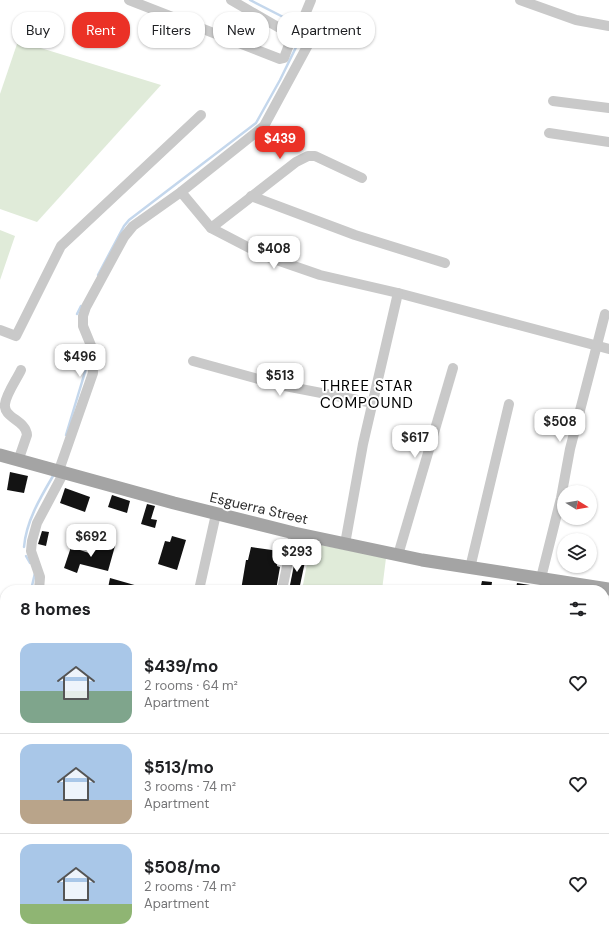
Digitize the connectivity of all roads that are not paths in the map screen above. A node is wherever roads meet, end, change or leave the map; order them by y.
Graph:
1 (129, 0) edge
2 (232, 0) edge
3 (311, 0) edge
4 (520, 0) edge
5 (306, 12) edge
6 (277, 25) edge
7 (609, 26) edge
8 (288, 48) edge
9 (306, 48) edge
10 (553, 101) dead end
11 (609, 108) edge
12 (201, 115) dead end
13 (549, 133) dead end
14 (609, 142) edge
15 (362, 178) dead end
16 (181, 192) junction
17 (251, 196) junction
18 (211, 228) junction
19 (445, 263) dead end
20 (398, 293) junction
21 (605, 314) dead end
22 (0, 330) edge
23 (597, 346) junction
24 (609, 349) edge
25 (193, 361) dead end
26 (453, 368) dead end
27 (21, 370) dead end
28 (373, 403) junction
29 (509, 404) dead end
30 (0, 455) edge
31 (18, 461) junction
32 (61, 473) junction
33 (216, 514) junction
34 (294, 533) junction
35 (345, 544) junction
36 (398, 555) junction
37 (470, 568) junction
38 (540, 578) junction
39 (39, 585) edge
40 (201, 585) edge
41 (283, 585) edge
42 (584, 585) edge

1 - 8 street
2 - 6 street
3 - 5 street
4 - 7 street
9 - 16 street
10 - 11 street
12 - 22 street
13 - 14 street
15 - 17 street
16 - 18 street
16 - 32 street
17 - 18 street
17 - 19 street
18 - 20 street
20 - 23 street
20 - 28 street
21 - 23 street
23 - 24 street
23 - 38 street
25 - 28 street
26 - 36 street
27 - 31 street
28 - 35 street
29 - 37 street
30 - 31 main road, Esguerra Street
31 - 32 main road, Esguerra Street
32 - 33 main road, Esguerra Street
32 - 39 street
33 - 34 main road, Esguerra Street
33 - 40 street
34 - 35 main road, Esguerra Street
34 - 41 street
35 - 36 main road, Esguerra Street
36 - 37 main road, Esguerra Street
37 - 38 main road, Esguerra Street
38 - 42 main road, Esguerra Street

